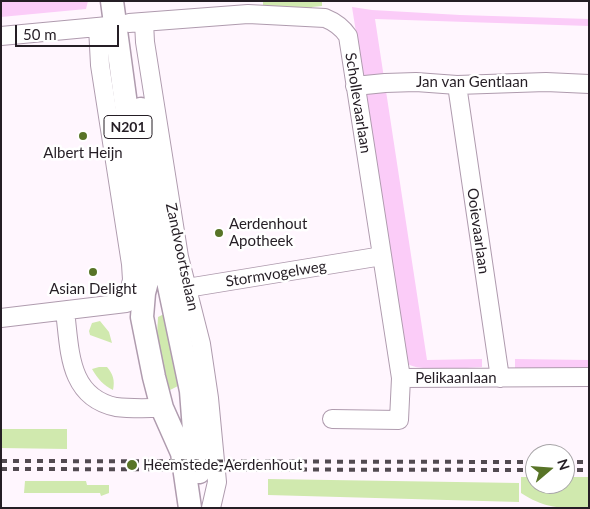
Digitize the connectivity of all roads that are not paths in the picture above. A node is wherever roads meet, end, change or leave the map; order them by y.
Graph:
1 (112, 1) edge
2 (122, 20) edge
3 (1, 36) edge
4 (589, 84) edge
5 (456, 85) junction
6 (358, 86) junction
7 (382, 256) junction
8 (179, 292) junction
9 (65, 310) junction
10 (134, 310) junction
11 (1, 318) edge
12 (589, 377) edge
13 (401, 378) junction
14 (500, 378) junction
15 (191, 391) junction
16 (162, 408) junction
17 (332, 419) dead end
18 (190, 508) edge
19 (205, 508) edge
20 (212, 508) edge

1 - 2 main road, Zandvoortselaan / N201
2 - 3 street, Schollevaarlaan
2 - 6 street, Schollevaarlaan
2 - 8 main road, Zandvoortselaan / N201
2 - 8 street, Zandvoortselaan
2 - 10 main road, Zandvoortselaan / N201
4 - 5 street, Jan van Gentlaan
5 - 6 street, Jan van Gentlaan
5 - 14 street, Ooievaarlaan
6 - 7 street, Schollevaarlaan
7 - 8 street, Stormvogelweg
7 - 13 street, Schollevaarlaan
8 - 10 main road
8 - 15 main road, Zandvoortselaan / N201
8 - 20 street, Zandvoortselaan
9 - 10 street
9 - 11 street
9 - 16 street
10 - 16 main road, Zandvoortselaan / N201
12 - 14 street, Pelikaanlaan
13 - 14 street, Pelikaanlaan
13 - 17 street, Pelikaanlaan
15 - 16 main road
15 - 19 main road, Zandvoortselaan / N201
16 - 18 main road, Zandvoortselaan / N201

